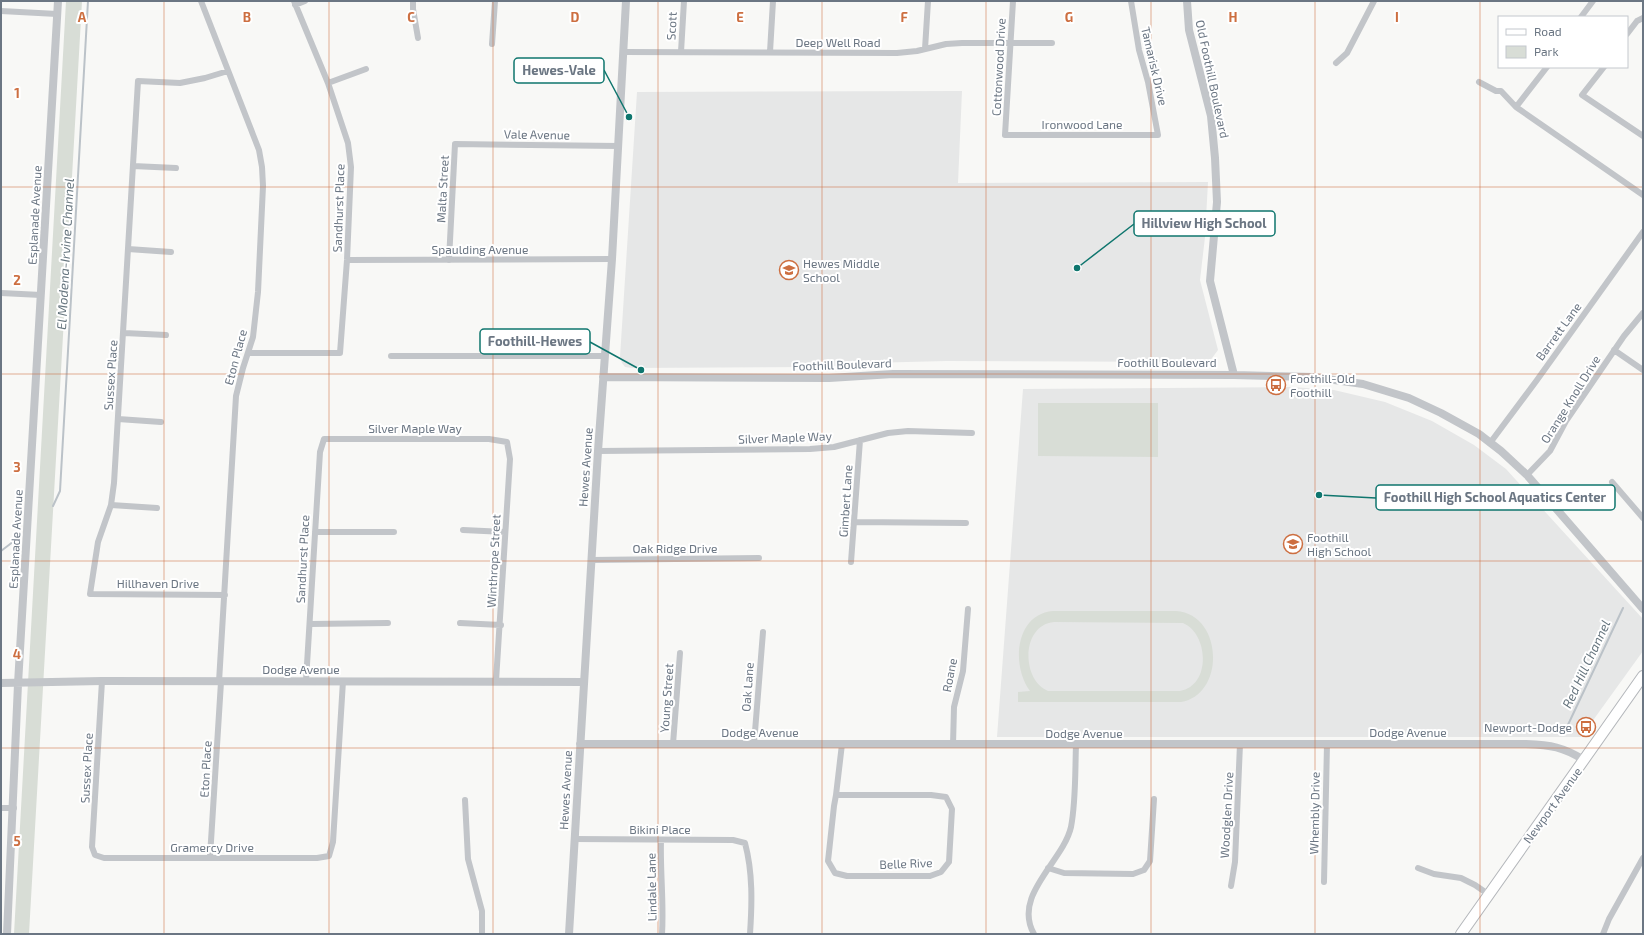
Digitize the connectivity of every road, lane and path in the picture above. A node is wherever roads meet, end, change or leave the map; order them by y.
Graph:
1 (58, 1) edge
2 (201, 1) edge
3 (305, 1) edge
4 (413, 1) edge
5 (495, 1) edge
6 (626, 1) edge
7 (684, 1) edge
8 (773, 1) edge
9 (928, 1) edge
10 (1013, 1) edge
11 (1131, 1) edge
12 (1187, 1) edge
13 (1374, 1) edge
14 (1593, 1) edge
15 (295, 3) edge
16 (1, 10) edge
17 (57, 14) junction
18 (1582, 16) edge
19 (1643, 18) edge
20 (1628, 33) edge
21 (418, 38) dead end
22 (1052, 43) dead end
23 (492, 44) dead end
24 (1010, 44) junction
25 (925, 49) junction
26 (624, 52) junction
27 (681, 52) junction
28 (770, 52) junction
29 (1336, 63) dead end
30 (1546, 68) edge
31 (1603, 68) edge
32 (366, 69) dead end
33 (228, 71) junction
34 (1479, 82) dead end
35 (328, 83) junction
36 (1516, 107) junction
37 (1005, 135) joint
38 (1158, 135) joint
39 (1643, 136) edge
40 (455, 144) joint
41 (619, 146) junction
42 (133, 166) junction
43 (176, 168) dead end
44 (1643, 195) edge
45 (1643, 232) edge
46 (128, 249) junction
47 (171, 252) dead end
48 (612, 259) junction
49 (347, 260) junction
50 (449, 260) junction
51 (1, 293) edge
52 (41, 296) junction
53 (1643, 313) edge
54 (124, 333) junction
55 (166, 335) dead end
56 (1614, 350) junction
57 (248, 353) junction
58 (391, 356) dead end
59 (605, 356) junction
60 (1643, 370) edge
61 (1234, 375) junction
62 (604, 377) junction
63 (118, 419) junction
64 (160, 422) dead end
65 (972, 433) dead end
66 (324, 439) joint
67 (860, 440) junction
68 (507, 442) joint
69 (1490, 443) junction
70 (598, 451) junction
71 (1527, 475) junction
72 (1612, 482) dead end
73 (111, 505) junction
74 (157, 508) dead end
75 (1643, 518) edge
76 (854, 522) junction
77 (966, 523) dead end
78 (463, 530) dead end
79 (315, 532) junction
80 (394, 532) dead end
81 (505, 532) junction
82 (759, 558) dead end
83 (591, 560) junction
84 (851, 562) dead end
85 (90, 594) joint
86 (224, 595) junction
87 (1643, 608) edge
88 (968, 609) dead end
89 (460, 622) dead end
90 (310, 624) junction
91 (388, 624) dead end
92 (501, 625) junction
93 (763, 632) dead end
94 (680, 653) dead end
95 (1643, 676) edge
96 (102, 681) junction
97 (306, 681) junction
98 (343, 681) junction
99 (496, 681) junction
100 (220, 682) junction
101 (584, 682) junction
102 (1, 683) edge
103 (18, 684) junction
104 (580, 744) junction
105 (674, 744) junction
106 (754, 744) junction
107 (842, 744) junction
108 (1240, 744) junction
109 (1326, 744) junction
110 (953, 745) junction
111 (1076, 745) junction
112 (1584, 760) junction
113 (836, 795) junction
114 (1154, 799) dead end
115 (465, 800) dead end
116 (1, 808) edge
117 (14, 808) junction
118 (574, 839) junction
119 (661, 840) junction
120 (95, 855) joint
121 (210, 858) junction
122 (1643, 858) edge
123 (1048, 868) junction
124 (1418, 868) dead end
125 (1324, 882) dead end
126 (1231, 886) dead end
127 (1488, 894) junction
128 (8, 934) edge
129 (482, 934) edge
130 (569, 934) edge
131 (662, 934) edge
132 (750, 934) edge
133 (1034, 934) edge
134 (1461, 934) edge
135 (1603, 934) edge

1 - 17 street, Esplanade Avenue
2 - 33 street, Eton Place
3 - 15 street
4 - 21 street
5 - 23 street
6 - 26 street, Hewes Avenue
7 - 27 street, Scott
8 - 28 street
9 - 25 street
10 - 24 street, Cottonwood Drive
11 - 38 street, Tamarisk Drive
12 - 61 street, Old Foothill Boulevard
13 - 29 street
14 - 18 street
15 - 35 street, Sandhurst Place
16 - 17 street
17 - 52 street, Esplanade Avenue
19 - 20 street
22 - 24 street, Deep Well Road
24 - 25 street, Deep Well Road
24 - 37 street, Cottonwood Drive
25 - 28 street, Deep Well Road
26 - 27 street, Deep Well Road
26 - 41 street, Hewes Avenue
27 - 28 street, Deep Well Road
30 - 36 street
31 - 39 street
32 - 35 street
33 - 42 street, Sussex Place
33 - 57 street, Eton Place
34 - 36 street
35 - 49 street, Sandhurst Place
36 - 44 street
37 - 38 street, Ironwood Lane
40 - 41 street, Vale Avenue
40 - 50 street, Malta Street
41 - 48 street, Hewes Avenue
42 - 43 street
42 - 46 street, Sussex Place
45 - 69 street, Barrett Lane
46 - 47 street
46 - 54 street, Sussex Place
48 - 50 street, Spaulding Avenue
48 - 59 street, Hewes Avenue
49 - 50 street, Spaulding Avenue
49 - 57 street, Sandhurst Place
51 - 52 street
52 - 103 street, Esplanade Avenue
53 - 56 street, Orange Knoll Drive
54 - 55 street, Sussex Place
54 - 63 street, Sussex Place
56 - 60 street
56 - 71 street, Orange Knoll Drive
57 - 86 street, Eton Place
58 - 59 street
59 - 62 street, Hewes Avenue
61 - 62 street, Foothill Boulevard
61 - 69 street, Foothill Boulevard
62 - 70 street, Hewes Avenue
63 - 64 street, Sussex Place
63 - 73 street, Sussex Place
65 - 67 street, Silver Maple Way
66 - 68 street, Silver Maple Way
66 - 79 street, Sandhurst Place
67 - 70 street, Silver Maple Way
67 - 76 street, Gimbert Lane
68 - 81 street, Winthrope Street
69 - 71 street, Foothill Boulevard
70 - 83 street, Hewes Avenue
71 - 87 street, Foothill Boulevard
72 - 75 street
73 - 74 street
73 - 85 street, Sussex Place
76 - 77 street
76 - 84 street, Gimbert Lane
78 - 81 street
79 - 80 street
79 - 90 street, Sandhurst Place
81 - 92 street, Winthrope Street
82 - 83 street, Oak Ridge Drive
83 - 101 street, Hewes Avenue
85 - 86 street, Hillhaven Drive
86 - 100 street, Eton Place
88 - 110 street, Roane
89 - 92 street
90 - 91 street
90 - 97 street, Sandhurst Place
92 - 99 street, Winthrope Street
93 - 106 street, Oak Lane
94 - 105 street, Young Street
95 - 112 main road, Newport Avenue
96 - 100 street, Dodge Avenue
96 - 103 street, Dodge Avenue
96 - 120 street, Sussex Place
97 - 98 street, Dodge Avenue
97 - 100 street, Dodge Avenue
98 - 99 street, Dodge Avenue
98 - 121 street, Gramercy Drive
99 - 101 street, Dodge Avenue
100 - 121 street, Eton Place
101 - 104 street, Hewes Avenue
102 - 103 street, Dodge Avenue
103 - 117 street, Esplanade Avenue
104 - 105 street, Dodge Avenue
104 - 118 street, Hewes Avenue
105 - 106 street, Dodge Avenue
106 - 107 street, Dodge Avenue
107 - 110 street, Dodge Avenue
107 - 113 street, Belle Rive
108 - 109 street, Dodge Avenue
108 - 111 street, Dodge Avenue
108 - 126 street, Woodglen Drive
109 - 112 street, Dodge Avenue
109 - 125 street, Whembly Drive
110 - 111 street, Dodge Avenue
111 - 123 street
112 - 127 main road, Newport Avenue
113 - 113 street, Belle Rive
114 - 123 street
115 - 129 street
116 - 117 street
117 - 128 street, Esplanade Avenue
118 - 119 street, Bikini Place
118 - 130 street, Hewes Avenue
119 - 131 street, Lindale Lane
119 - 132 street, Bikini Place
120 - 121 street, Gramercy Drive
122 - 135 street
123 - 133 street
124 - 127 street
127 - 134 main road, Newport Avenue

